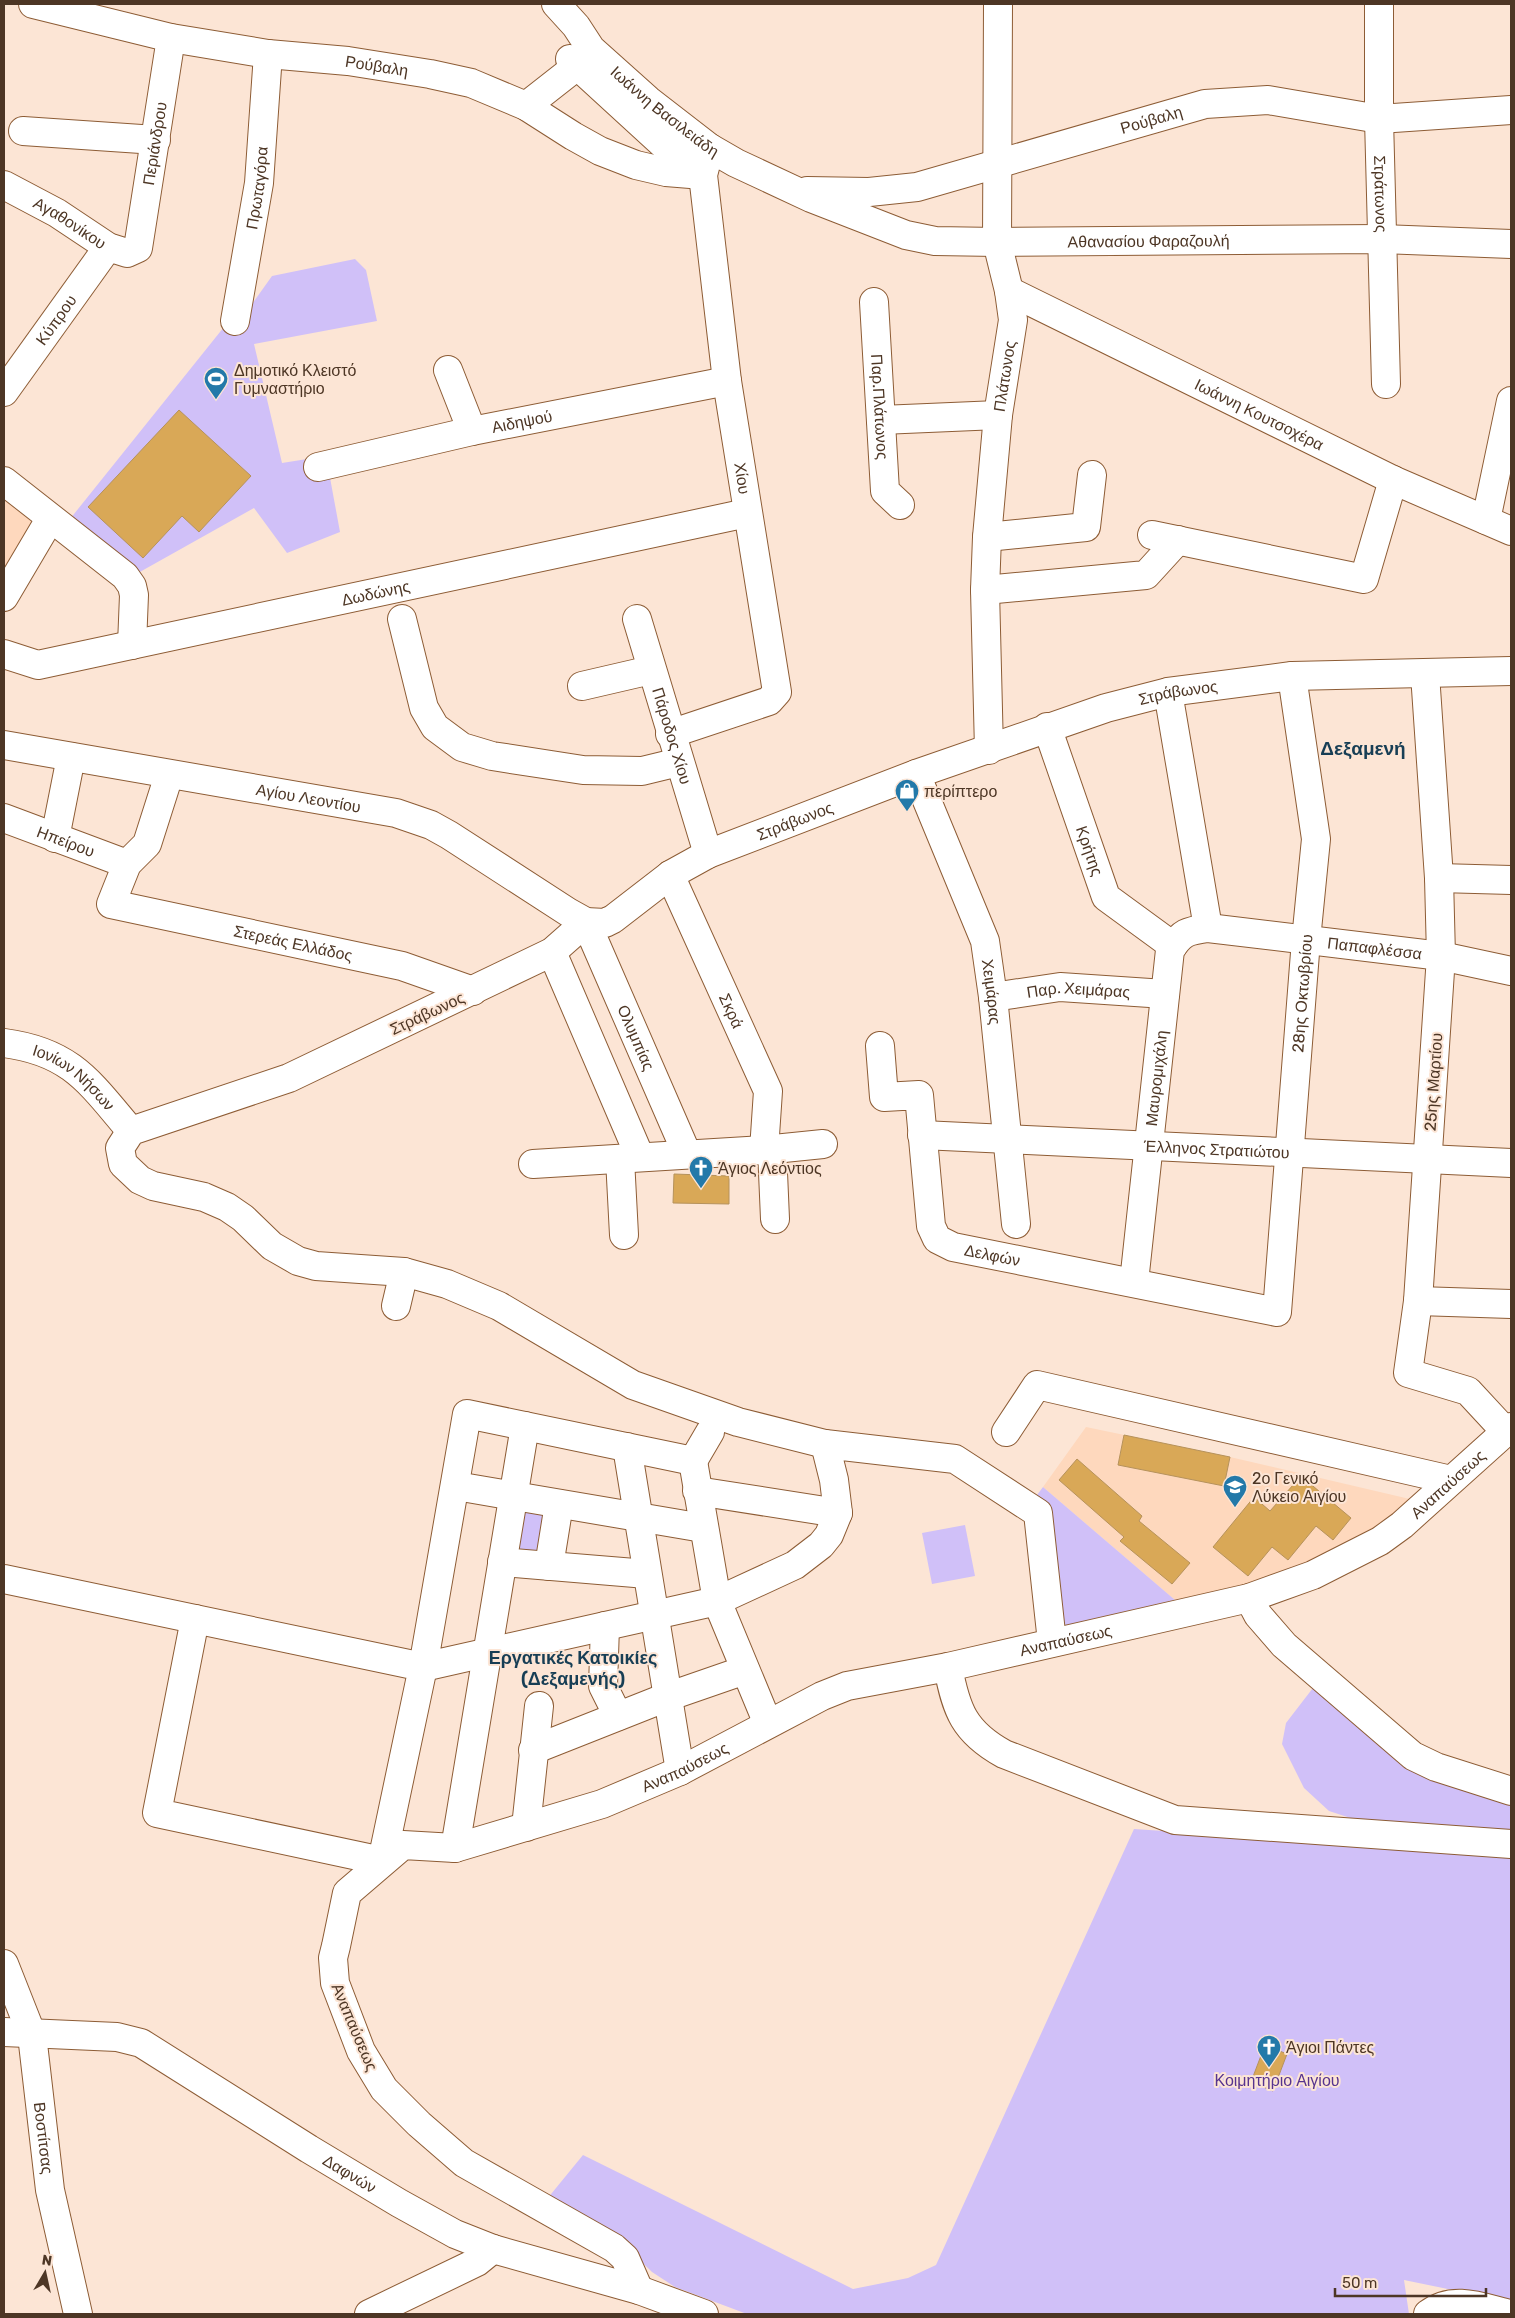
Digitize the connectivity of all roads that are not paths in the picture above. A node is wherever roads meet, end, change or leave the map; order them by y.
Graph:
1 (34, 4) edge
2 (556, 4) edge
3 (998, 4) edge
4 (1379, 4) edge
5 (170, 38) junction
6 (268, 54) junction
7 (526, 106) junction
8 (1511, 110) edge
9 (1380, 119) junction
10 (23, 131) dead end
11 (156, 140) junction
12 (710, 148) junction
13 (997, 164) junction
14 (703, 175) junction
15 (4, 185) edge
16 (795, 191) junction
17 (1382, 239) junction
18 (997, 242) junction
19 (1511, 244) edge
20 (108, 246) junction
21 (138, 248) joint
22 (1009, 291) junction
23 (874, 302) dead end
24 (235, 321) dead end
25 (448, 370) dead end
26 (727, 381) junction
27 (1386, 384) dead end
28 (4, 392) edge
29 (1511, 402) edge
30 (998, 415) junction
31 (881, 420) junction
32 (472, 431) junction
33 (318, 467) dead end
34 (1092, 475) dead end
35 (1393, 480) junction
36 (4, 482) edge
37 (900, 505) dead end
38 (747, 513) junction
39 (50, 519) junction
40 (1486, 520) junction
41 (1511, 531) edge
42 (987, 538) junction
43 (986, 590) junction
44 (4, 597) edge
45 (402, 619) dead end
46 (637, 619) dead end
47 (132, 645) junction
48 (4, 654) edge
49 (651, 670) junction
50 (1511, 671) edge
51 (1425, 674) junction
52 (1292, 676) junction
53 (582, 686) dead end
54 (1168, 692) junction
55 (1047, 727) junction
56 (670, 734) junction
57 (4, 745) edge
58 (989, 750) junction
59 (71, 757) junction
60 (679, 762) junction
61 (916, 774) junction
62 (169, 775) junction
63 (4, 818) edge
64 (55, 838) junction
65 (708, 854) junction
66 (127, 864) junction
67 (670, 875) junction
68 (1439, 878) junction
69 (1511, 880) edge
70 (586, 922) junction
71 (1208, 928) junction
72 (1306, 940) junction
73 (1176, 941) junction
74 (552, 952) junction
75 (1442, 956) junction
76 (1511, 971) edge
77 (473, 991) junction
78 (1165, 994) junction
79 (993, 997) junction
80 (4, 1043) edge
81 (880, 1046) dead end
82 (131, 1131) junction
83 (922, 1135) junction
84 (1007, 1140) junction
85 (822, 1144) dead end
86 (1149, 1146) junction
87 (768, 1149) junction
88 (1289, 1152) junction
89 (687, 1154) junction
90 (630, 1158) junction
91 (1428, 1160) junction
92 (1511, 1163) edge
93 (533, 1164) dead end
94 (775, 1219) dead end
95 (1016, 1224) dead end
96 (624, 1235) dead end
97 (404, 1272) junction
98 (1134, 1282) junction
99 (1418, 1301) junction
100 (1511, 1304) edge
101 (396, 1306) dead end
102 (1277, 1312) joint
103 (525, 1426) junction
104 (1508, 1430) edge
105 (710, 1432) dead end
106 (1006, 1432) dead end
107 (825, 1444) junction
108 (627, 1447) junction
109 (693, 1461) junction
110 (1451, 1480) junction
111 (456, 1486) junction
112 (697, 1491) junction
113 (514, 1496) junction
114 (559, 1504) junction
115 (838, 1513) junction
116 (637, 1517) junction
117 (703, 1528) junction
118 (502, 1562) junction
119 (549, 1566) junction
120 (647, 1574) junction
121 (4, 1578) edge
122 (1249, 1598) junction
123 (717, 1601) junction
124 (653, 1615) junction
125 (196, 1619) junction
126 (605, 1626) junction
127 (1052, 1642) junction
128 (489, 1652) junction
129 (422, 1666) junction
130 (948, 1667) junction
131 (745, 1670) junction
132 (667, 1697) junction
133 (539, 1706) dead end
134 (618, 1716) junction
135 (768, 1724) junction
136 (533, 1750) junction
137 (680, 1771) junction
138 (1511, 1791) edge
139 (526, 1827) junction
140 (1511, 1844) edge
141 (455, 1848) junction
142 (382, 1861) junction
143 (4, 1964) edge
144 (4, 2032) edge
145 (32, 2034) junction
146 (493, 2249) junction
147 (639, 2290) junction
148 (78, 2314) edge
149 (369, 2314) edge
150 (704, 2314) edge
151 (1428, 2314) edge
152 (1509, 2314) edge

1 - 5 street, Ρούβαλη
2 - 12 street, Ιωάννη Βασιλειάδη
3 - 13 street, Πλάτωνος
4 - 9 street, Στράτωνος
5 - 6 street, Ρούβαλη
5 - 11 street, Περιάνδρου
6 - 7 street, Ρούβαλη
6 - 24 street, Πρωταγόρα
7 - 12 street
7 - 14 street, Ρούβαλη
8 - 9 street, Ρούβαλη
9 - 13 street, Ρούβαλη
9 - 17 street, Στράτωνος
10 - 11 street
11 - 21 street, Περιάνδρου
12 - 14 street, Χίου
12 - 16 street, Ιωάννη Βασιλειάδη
13 - 16 street, Ρούβαλη
13 - 18 street, Πλάτωνος
14 - 26 street, Χίου
15 - 20 street, Αγαθονίκου
16 - 18 street, Αθανασίου Φαραζουλή
17 - 18 street, Αθανασίου Φαραζουλή
17 - 19 street, Αθανασίου Φαραζουλή
17 - 27 street, Στράτωνος
18 - 22 street, Πλάτωνος
20 - 21 street, Αγαθονίκου
20 - 28 street, Κύπρου
22 - 30 street, Πλάτωνος
22 - 35 street, Ιωάννη Κουτσοχέρα
23 - 31 street, Παρ.Πλάτωνος
25 - 32 street
26 - 32 street, Αιδηψού
26 - 38 street, Χίου
29 - 40 street
30 - 31 street
30 - 42 street, Πλάτωνος
31 - 37 street, Παρ.Πλάτωνος
32 - 33 street, Αιδηψού
34 - 42 street
35 - 40 street, Ιωάννη Κουτσοχέρα
35 - 43 street
36 - 39 street
38 - 47 street, Δωδώνης
38 - 56 street, Χίου
39 - 44 street
39 - 47 street
40 - 41 street, Ιωάννη Κουτσοχέρα
42 - 43 street, Πλάτωνος
43 - 58 street, Πλάτωνος
45 - 60 street
46 - 49 street, Πάροδος Χίου
47 - 48 street, Δωδώνης
49 - 53 street
49 - 56 street, Πάροδος Χίου
50 - 51 street, Στράβωνος
51 - 52 street, Στράβωνος
51 - 68 street, 25ης Μαρτίου
52 - 54 street, Στράβωνος
52 - 72 street, 28ης Οκτωβρίου
54 - 55 street, Στράβωνος
54 - 71 street
55 - 58 street, Στράβωνος
55 - 73 street, Κρήτης
56 - 60 street, Πάροδος Χίου
57 - 59 street, Αγίου Λεοντίου
58 - 61 street, Στράβωνος
59 - 62 street, Αγίου Λεοντίου
59 - 64 street
60 - 65 street, Πάροδος Χίου
61 - 65 street, Στράβωνος
61 - 79 street, Χειμάρας
62 - 66 street
62 - 70 street, Αγίου Λεοντίου
63 - 64 street, Ηπείρου
64 - 66 street, Ηπείρου
65 - 67 street, Στράβωνος
66 - 77 street, Στερεάς Ελλάδος
67 - 70 street, Στράβωνος
67 - 87 street, Σκρά
68 - 69 street
68 - 75 street, 25ης Μαρτίου
70 - 74 street, Στράβωνος
70 - 89 street, Ολυμπίας
71 - 72 street, Παπαφλέσσα
71 - 73 street, Παπαφλέσσα
72 - 75 street, Παπαφλέσσα
72 - 88 street, 28ης Οκτωβρίου
73 - 78 street, Μαυρομιχάλη
74 - 77 street, Στράβωνος
74 - 90 street
75 - 76 street, Παπαφλέσσα
75 - 91 street, 25ης Μαρτίου
77 - 82 street, Στράβωνος
78 - 79 street, Παρ. Χειμάρας
78 - 86 street, Μαυρομιχάλη
79 - 84 street, Χειμάρας
80 - 82 street, Ιονίων Νήσων
81 - 83 street, Δελφών
82 - 97 street
83 - 84 street, Έλληνος Στρατιώτου
83 - 98 street, Δελφών
84 - 86 street, Έλληνος Στρατιώτου
84 - 95 street, Χειμάρας
85 - 87 street
86 - 88 street, Έλληνος Στρατιώτου
86 - 98 street, Μαυρομιχάλη
87 - 89 street
87 - 94 street, Σκρά
88 - 91 street, Έλληνος Στρατιώτου
88 - 102 street, 28ης Οκτωβρίου
89 - 90 street
90 - 93 street
90 - 96 street
91 - 92 street, Έλληνος Στρατιώτου
91 - 99 street, 25ης Μαρτίου
97 - 101 street
97 - 107 street
98 - 102 street, Δελφών
99 - 100 street
99 - 104 street, 25ης Μαρτίου
103 - 108 street
103 - 111 street
103 - 113 street
104 - 110 street, Αναπαύσεως
105 - 109 street
106 - 110 street
107 - 115 street
107 - 127 street
108 - 109 street
108 - 116 street
109 - 112 street
110 - 122 street, Αναπαύσεως
111 - 113 street
111 - 129 street
112 - 115 street
112 - 117 street
113 - 114 street
113 - 118 street
114 - 116 street
114 - 119 street
115 - 123 street
116 - 117 street
116 - 120 street
117 - 123 street
118 - 119 street
118 - 128 street
119 - 120 street
120 - 124 street
121 - 125 street
122 - 127 street, Αναπαύσεως
122 - 138 street
123 - 124 street
123 - 131 street
124 - 126 street
124 - 132 street
125 - 129 street
125 - 142 street
126 - 128 street
126 - 134 street
127 - 130 street, Αναπαύσεως
128 - 129 street
128 - 141 street
129 - 142 street
130 - 135 street, Αναπαύσεως
130 - 140 street
131 - 132 street
131 - 135 street
132 - 134 street
132 - 137 street
133 - 136 street
134 - 136 street
135 - 137 street, Αναπαύσεως
136 - 139 street
137 - 139 street, Αναπαύσεως
139 - 141 street, Αναπαύσεως
141 - 142 street, Αναπαύσεως
142 - 147 street, Αναπαύσεως
143 - 145 street, Βοστίτσας
144 - 145 street, Δαφνών
145 - 146 street, Δαφνών
145 - 148 street, Βοστίτσας
146 - 147 street, Δαφνών
146 - 149 street
147 - 150 street, Δαφνών
151 - 152 street

